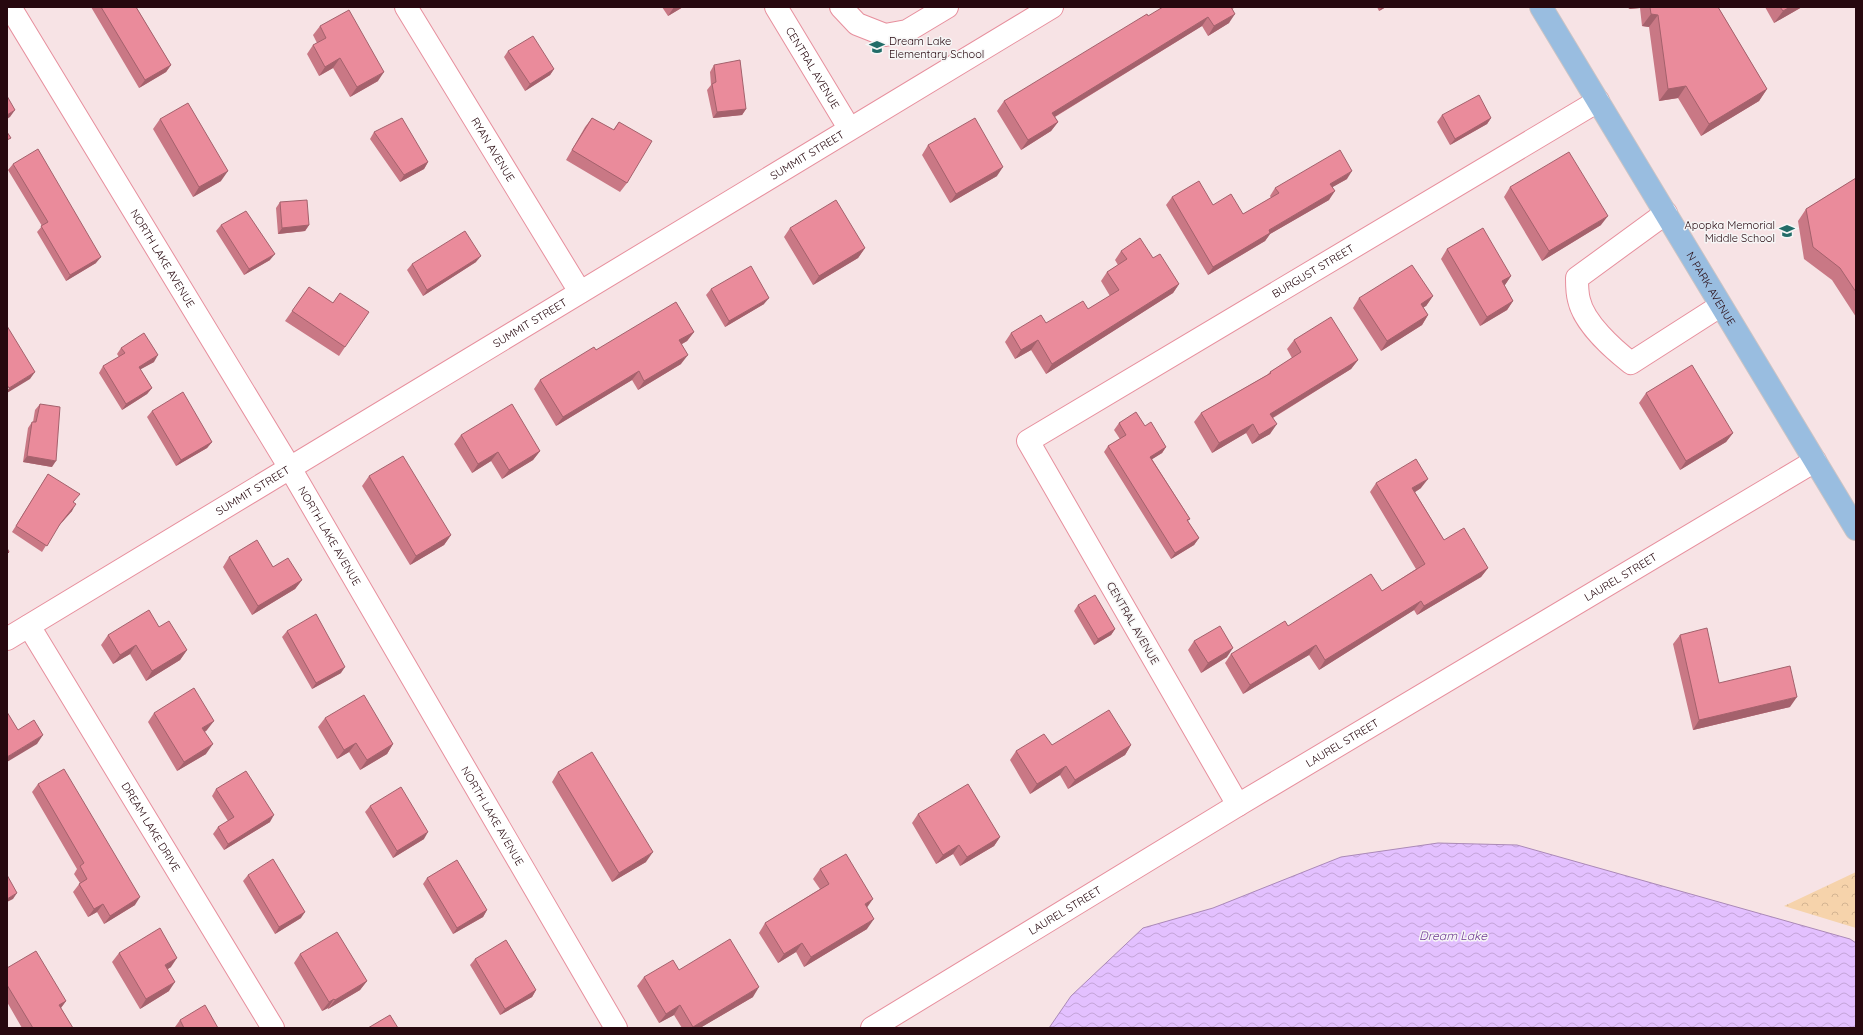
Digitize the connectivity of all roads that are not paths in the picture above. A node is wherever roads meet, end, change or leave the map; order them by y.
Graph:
1 (10, 7) edge
2 (406, 7) edge
3 (776, 7) edge
4 (841, 7) edge
5 (947, 7) edge
6 (1052, 7) edge
7 (1541, 7) edge
8 (1598, 101) junction
9 (850, 128) junction
10 (1666, 213) junction
11 (580, 292) junction
12 (1720, 306) junction
13 (1028, 441) joint
14 (1815, 461) junction
15 (290, 468) junction
16 (1856, 529) edge
17 (29, 626) junction
18 (7, 639) edge
19 (1238, 805) junction
20 (273, 1028) edge
21 (616, 1028) edge
22 (872, 1028) edge

1 - 15 street, NORTH LAKE AVENUE
2 - 11 street, RYAN AVENUE
3 - 9 street, CENTRAL AVENUE
4 - 5 street
6 - 9 street, SUMMIT STREET
7 - 8 main road, N PARK AVENUE
8 - 10 main road, N PARK AVENUE
8 - 13 street, BURGUST STREET
9 - 11 street, SUMMIT STREET
10 - 12 main road, N PARK AVENUE
10 - 12 street
11 - 15 street, SUMMIT STREET
12 - 14 main road, N PARK AVENUE
13 - 19 street, CENTRAL AVENUE
14 - 16 main road, N PARK AVENUE
14 - 19 street, LAUREL STREET
15 - 17 street, SUMMIT STREET
15 - 21 street, NORTH LAKE AVENUE
17 - 18 street, SUMMIT STREET
17 - 20 street, DREAM LAKE DRIVE
19 - 22 street, LAUREL STREET

